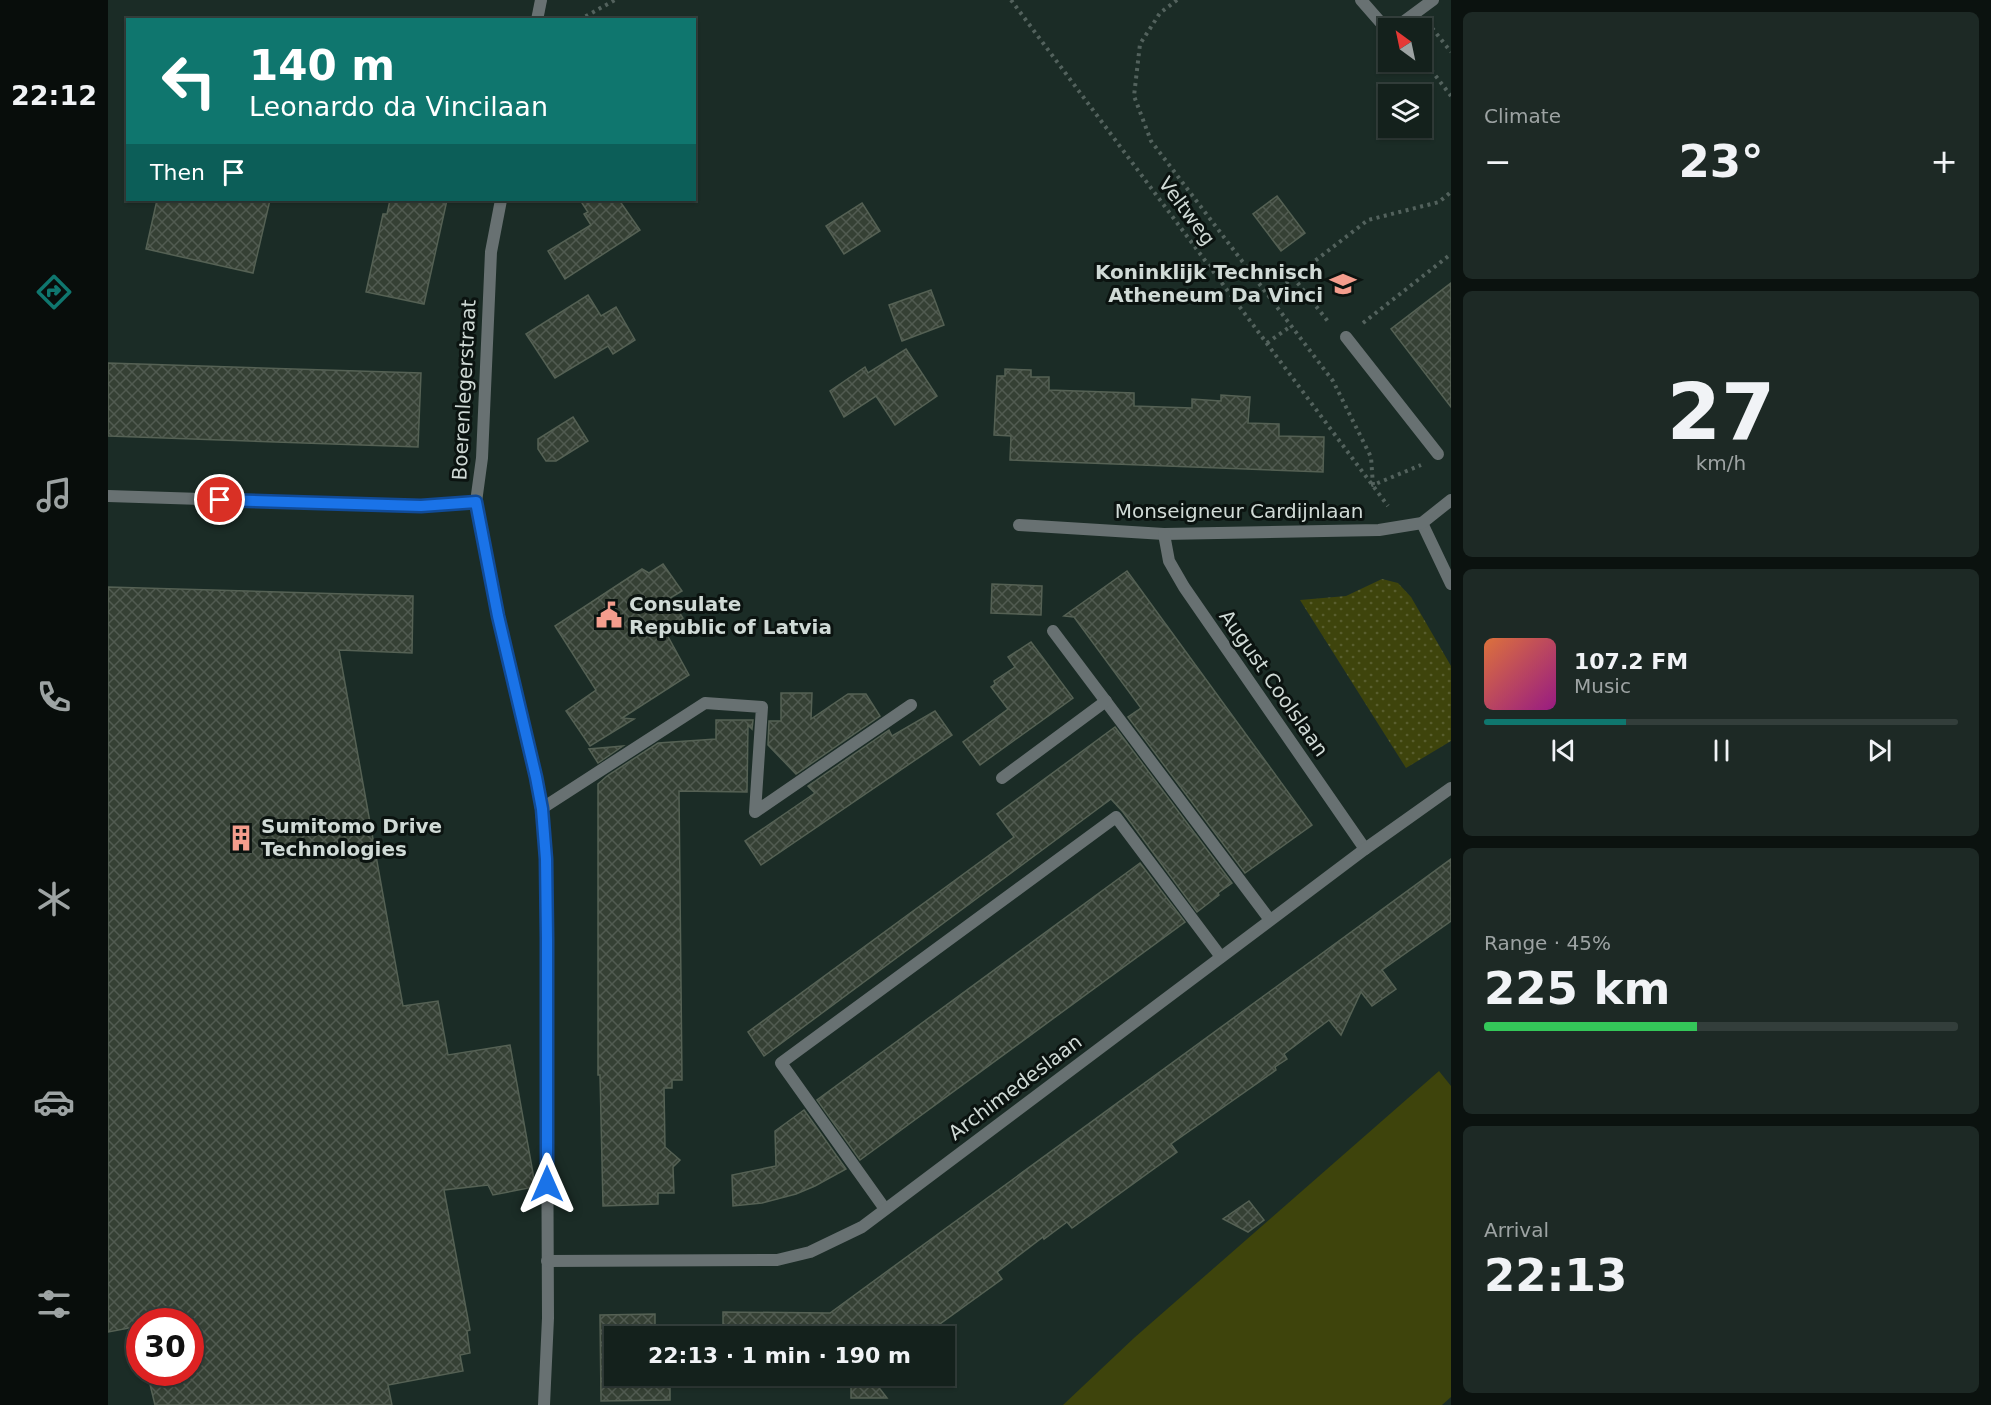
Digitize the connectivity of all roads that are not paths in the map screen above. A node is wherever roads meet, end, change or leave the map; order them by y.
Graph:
1 (541, 0) edge
2 (1361, 0) edge
3 (1433, 0) edge
4 (537, 18) edge
5 (1409, 18) edge
6 (1378, 19) edge
7 (501, 201) edge
8 (1346, 337) road end
9 (1438, 454) road end
10 (108, 496) edge
11 (1451, 500) edge
12 (476, 502) junction
13 (1422, 523) junction
14 (1019, 525) dead end
15 (1164, 534) junction
16 (1451, 584) edge
17 (1053, 631) dead end
18 (1106, 702) junction
19 (911, 705) dead end
20 (1002, 778) dead end
21 (1451, 788) edge
22 (542, 809) junction
23 (1365, 849) junction
24 (1270, 920) junction
25 (1221, 957) junction
26 (885, 1209) junction
27 (548, 1261) junction
28 (544, 1405) edge

1 - 4 street
2 - 6 street
3 - 5 street
7 - 12 street, Boerenlegerstraat
8 - 9 street
10 - 12 street
11 - 13 street, Monseigneur Cardijnlaan
12 - 22 street, Boerenlegerstraat
13 - 15 street, Monseigneur Cardijnlaan
13 - 16 street
14 - 15 street, Monseigneur Cardijnlaan
15 - 23 street, August Coolslaan
17 - 18 street
18 - 20 street
18 - 24 street
19 - 22 street
21 - 23 street, Archimedeslaan
22 - 27 street, Boerenlegerstraat
23 - 24 street, Archimedeslaan
24 - 25 street, Archimedeslaan
25 - 26 street, Archimedeslaan
25 - 26 street
26 - 27 street, Archimedeslaan
27 - 28 street, Boerenlegerstraat

